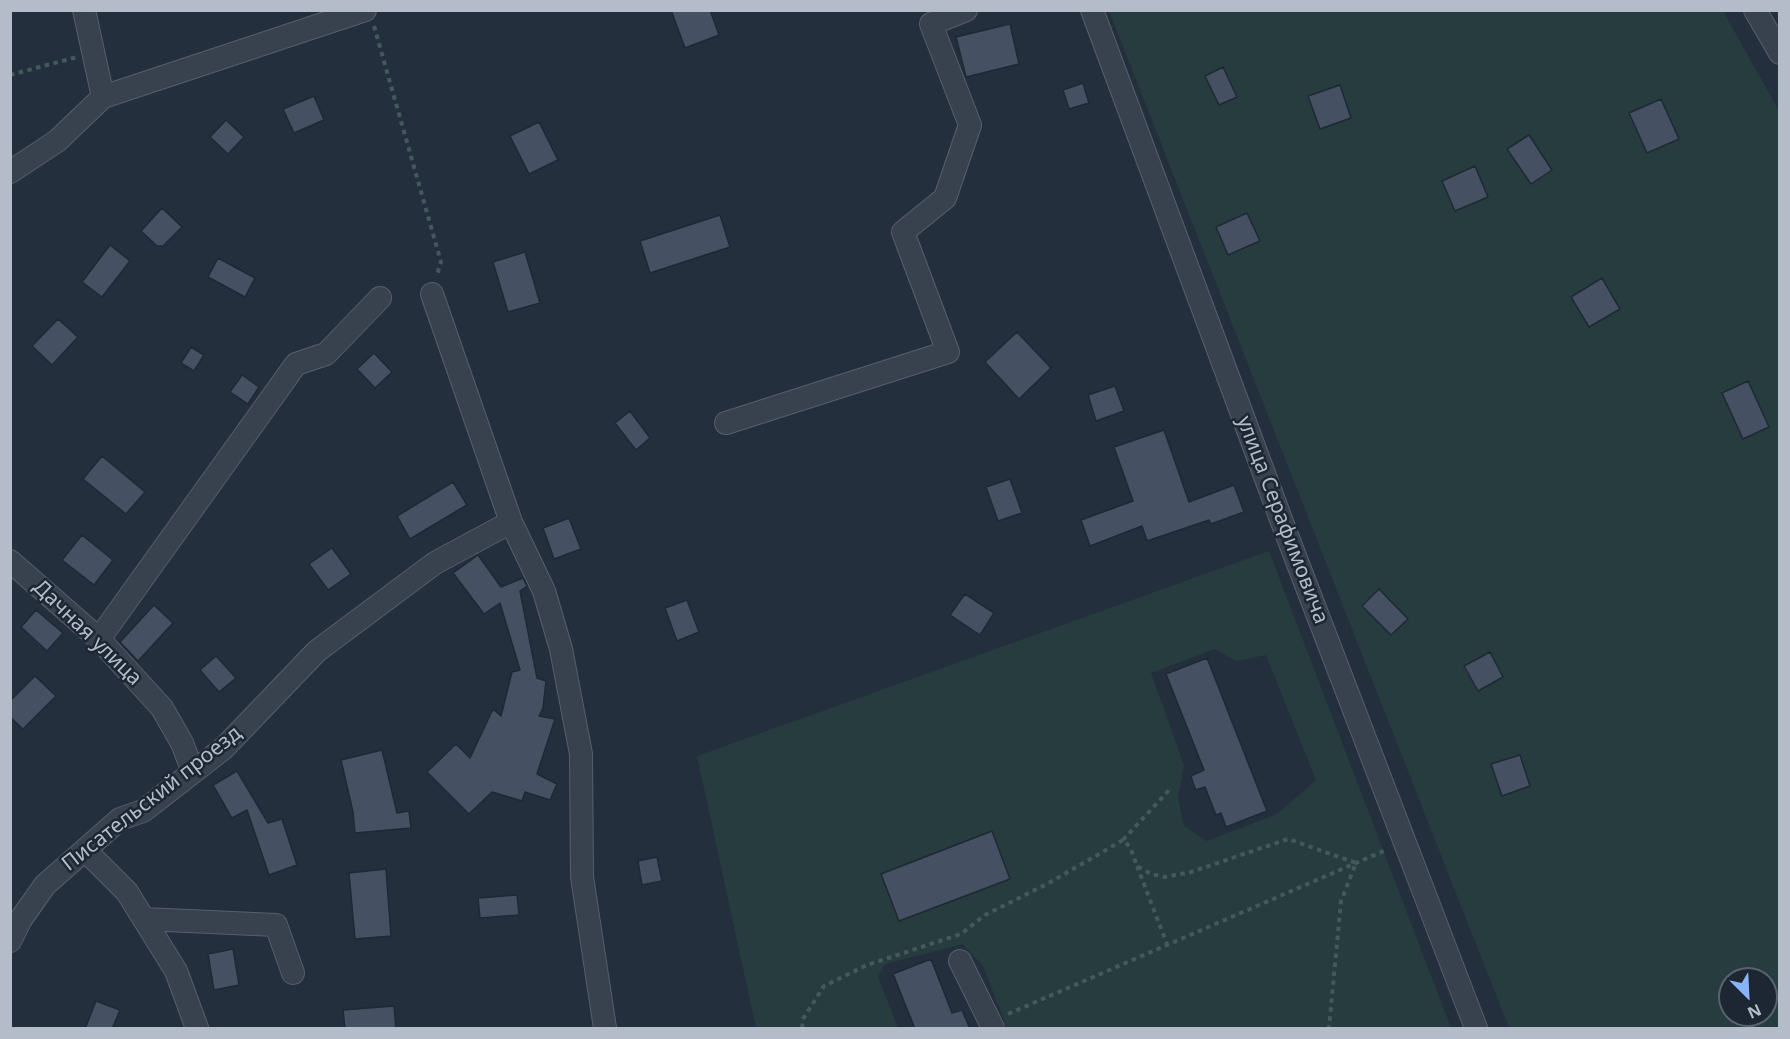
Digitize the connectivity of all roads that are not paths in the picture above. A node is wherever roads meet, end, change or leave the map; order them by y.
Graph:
1 (84, 10) edge
2 (966, 10) edge
3 (1092, 10) edge
4 (1755, 10) edge
5 (369, 16) edge
6 (1779, 53) edge
7 (103, 97) junction
8 (10, 172) edge
9 (432, 294) road end
10 (380, 298) dead end
11 (726, 423) dead end
12 (511, 522) junction
13 (10, 561) edge
14 (99, 639) junction
15 (193, 772) junction
16 (85, 850) junction
17 (144, 919) junction
18 (10, 941) edge
19 (960, 961) dead end
20 (293, 973) dead end
21 (992, 1025) edge
22 (196, 1029) edge
23 (605, 1029) edge
24 (1476, 1029) edge

1 - 7 street
2 - 11 street
3 - 24 street, улица Серафимовича
4 - 6 street
5 - 7 street
7 - 8 street
9 - 12 street
10 - 14 street
12 - 15 street, Писательский проезд
12 - 23 street
13 - 14 street, Дачная улица
14 - 15 street, Дачная улица
15 - 16 street, Писательский проезд
16 - 17 street
16 - 18 street, Писательский проезд
17 - 20 street
17 - 22 street
19 - 21 street

